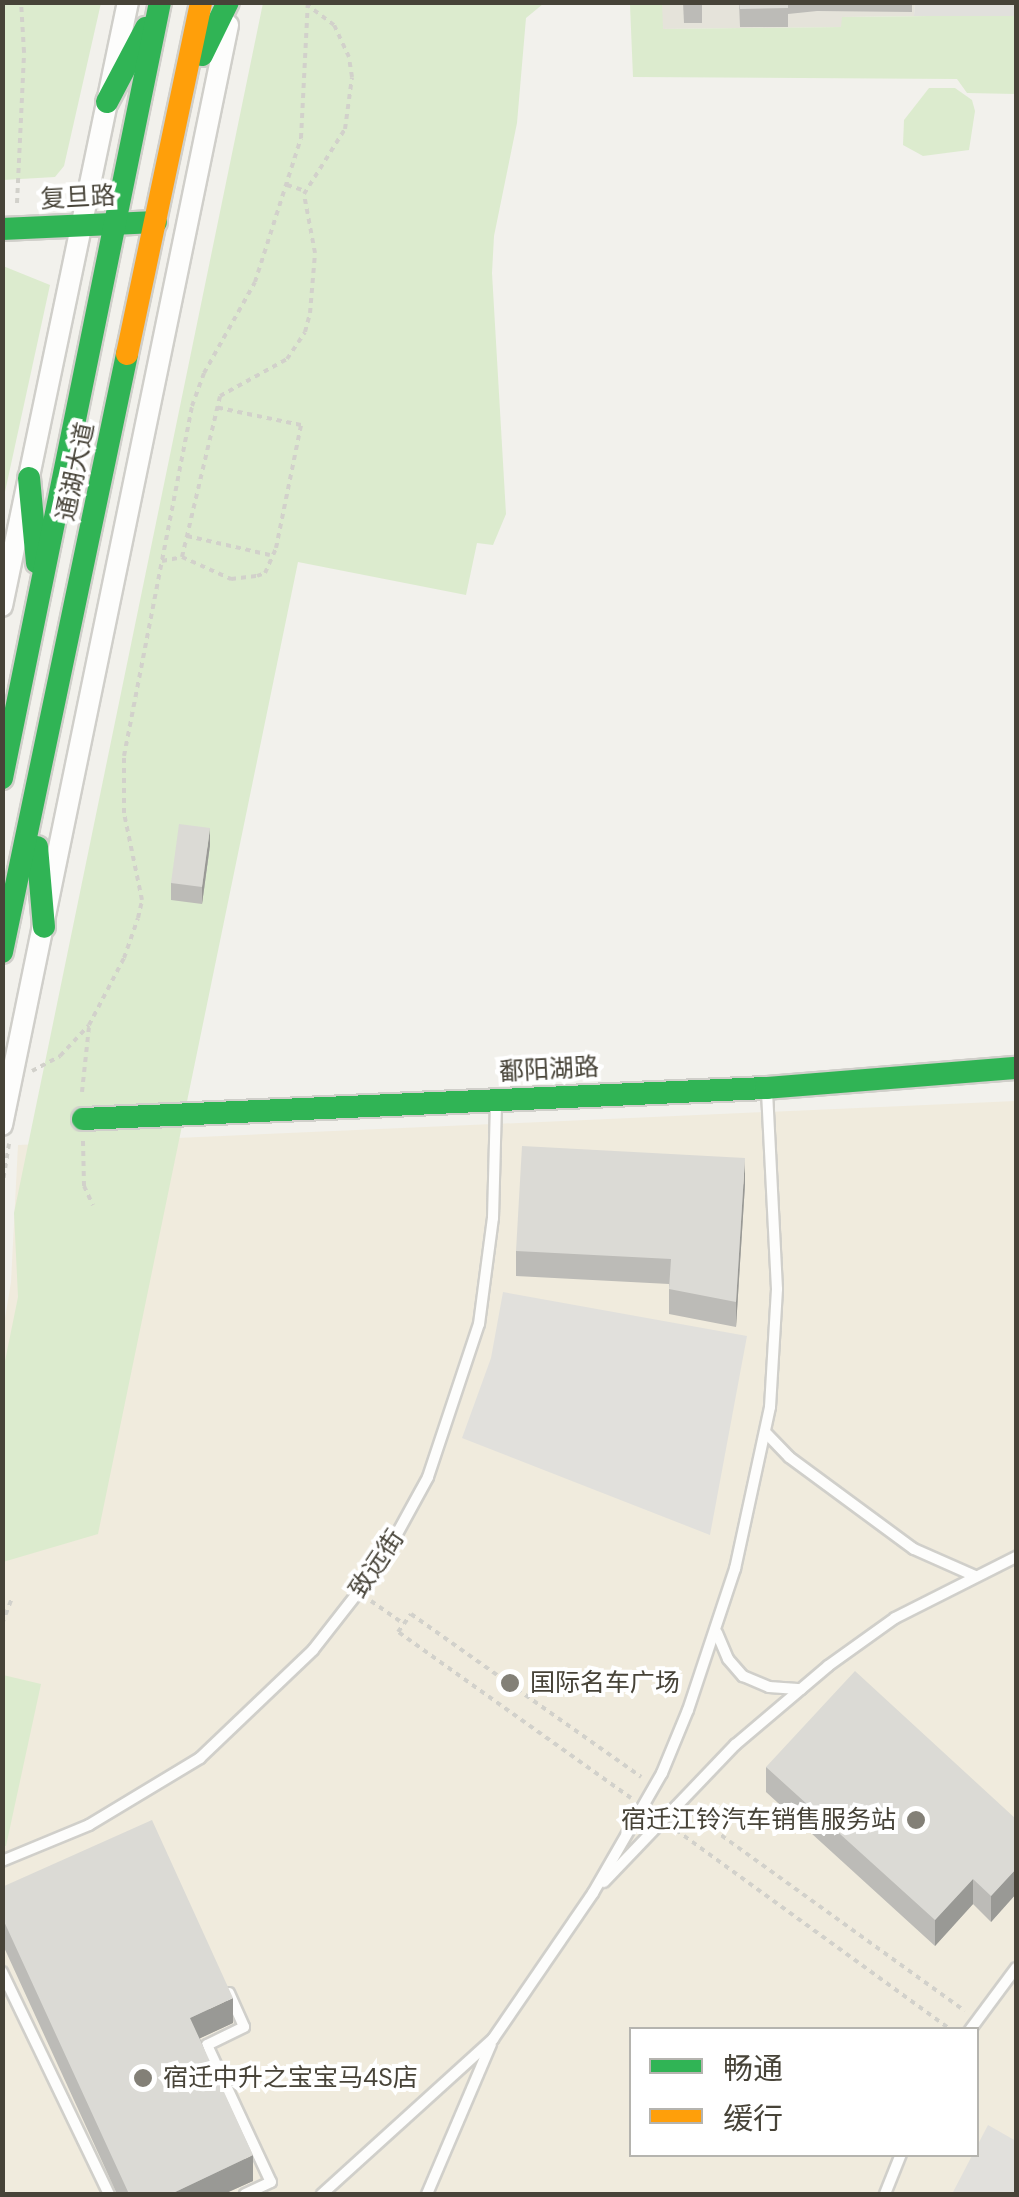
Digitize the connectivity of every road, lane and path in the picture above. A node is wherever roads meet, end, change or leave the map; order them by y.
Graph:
1 (21, 2) edge
2 (128, 2) edge
3 (201, 2) edge
4 (230, 2) edge
5 (308, 4) edge
6 (160, 5) edge
7 (182, 95) junction
8 (107, 102) junction
9 (287, 185) junction
10 (305, 191) junction
11 (156, 222) junction
12 (115, 224) junction
13 (80, 226) junction
14 (10, 228) edge
15 (215, 407) junction
16 (28, 478) junction
17 (187, 536) junction
18 (272, 555) junction
19 (182, 557) junction
20 (162, 561) junction
21 (40, 596) junction
22 (2, 606) edge
23 (2, 778) edge
24 (34, 812) junction
25 (44, 927) junction
26 (2, 952) edge
27 (1016, 1068) edge
28 (22, 1073) dead end
29 (1016, 1086) edge
30 (767, 1095) junction
31 (496, 1107) junction
32 (2, 1125) edge
33 (83, 1126) dead end
34 (766, 1433) junction
35 (1016, 1556) edge
36 (975, 1576) junction
37 (359, 1593) junction
38 (12, 1598) dead end
39 (2, 1624) edge
40 (404, 1624) dead end
41 (716, 1632) junction
42 (800, 1689) junction
43 (2, 1860) edge
44 (593, 1893) junction
45 (1016, 1968) edge
46 (2, 1972) edge
47 (220, 1972) edge
48 (972, 2027) edge
49 (493, 2038) junction
50 (901, 2157) edge
51 (109, 2194) edge
52 (245, 2194) edge
53 (322, 2194) edge
54 (427, 2194) edge
55 (885, 2194) edge

1 - 14 path
2 - 8 street
3 - 7 main road, 通湖大道
4 - 7 main road
4 - 25 street
5 - 9 path
5 - 10 path
6 - 8 main road
6 - 12 main road, 通湖大道
7 - 11 main road, 通湖大道
8 - 13 street
9 - 10 path
9 - 20 path
10 - 15 path
11 - 12 main road, 复旦路
11 - 24 main road, 通湖大道
12 - 13 main road, 复旦路
12 - 21 main road, 通湖大道
13 - 14 main road, 复旦路
13 - 16 street
15 - 17 path
15 - 18 path
16 - 21 main road
16 - 22 street
17 - 18 path
17 - 19 path
18 - 19 path
19 - 20 path
20 - 28 path
21 - 23 main road, 通湖大道
24 - 25 main road
24 - 26 main road, 通湖大道
25 - 32 street
27 - 30 main road, 鄱阳湖路
29 - 30 main road, 鄱阳湖路
30 - 31 main road, 鄱阳湖路
30 - 34 lane
31 - 33 main road, 鄱阳湖路
31 - 37 lane, 致远街
34 - 36 lane
34 - 41 lane
35 - 36 lane
36 - 42 lane
37 - 40 path
37 - 43 lane, 致远街
38 - 39 path
41 - 42 lane
41 - 44 lane
42 - 44 lane
44 - 49 lane
45 - 48 lane
46 - 51 lane
47 - 52 lane
49 - 53 lane
49 - 54 lane
50 - 55 lane

